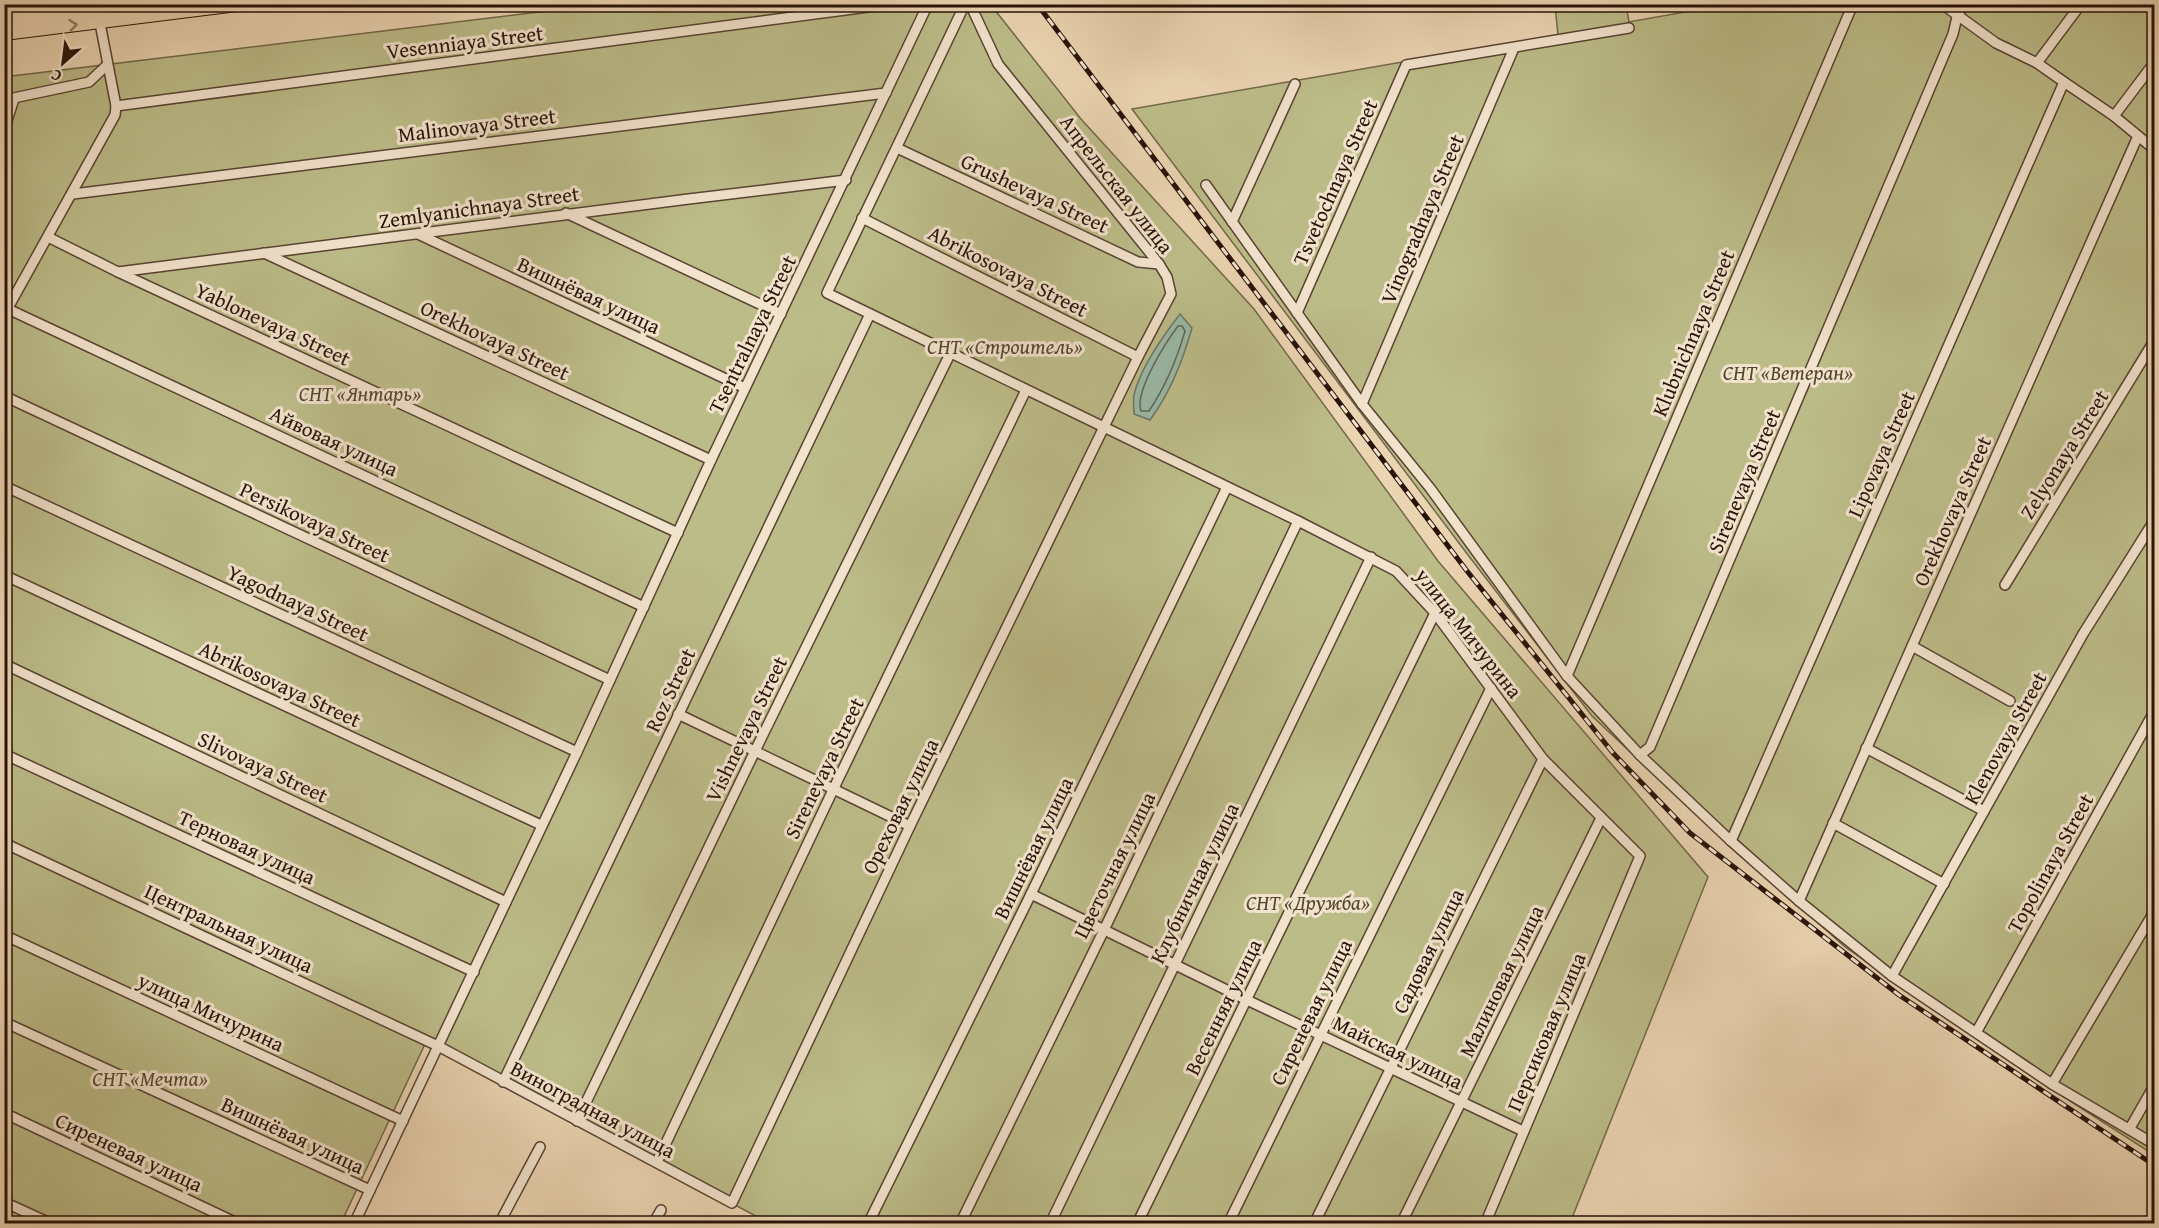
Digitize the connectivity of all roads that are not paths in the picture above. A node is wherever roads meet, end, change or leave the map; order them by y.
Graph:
1 (134, 4) edge
2 (237, 4) edge
3 (891, 4) edge
4 (928, 4) edge
5 (965, 4) edge
6 (970, 4) edge
7 (1852, 4) edge
8 (1941, 4) edge
9 (1963, 4) edge
10 (2081, 4) edge
11 (99, 16) junction
12 (1957, 17) junction
13 (4, 20) edge
14 (1629, 28) dead end
15 (4, 33) edge
16 (1514, 48) junction
17 (2037, 63) junction
18 (2154, 63) edge
19 (107, 65) junction
20 (2064, 82) junction
21 (1295, 84) dead end
22 (886, 93) junction
23 (9, 99) edge
24 (116, 110) junction
25 (2114, 116) junction
26 (4, 130) edge
27 (2138, 136) junction
28 (897, 148) junction
29 (2154, 149) edge
30 (846, 180) junction
31 (1206, 185) dead end
32 (73, 194) junction
33 (566, 213) junction
34 (862, 218) junction
35 (1232, 222) junction
36 (418, 234) junction
37 (48, 237) junction
38 (264, 253) junction
39 (1159, 264) junction
40 (118, 272) junction
41 (6, 312) edge
42 (1297, 313) junction
43 (781, 314) junction
44 (870, 314) junction
45 (2154, 341) edge
46 (950, 354) junction
47 (1138, 357) junction
48 (745, 388) junction
49 (1026, 390) junction
50 (4, 396) edge
51 (1362, 404) junction
52 (1104, 427) junction
53 (711, 460) junction
54 (4, 486) edge
55 (1227, 486) junction
56 (1298, 521) junction
57 (2154, 521) edge
58 (678, 533) junction
59 (1371, 557) junction
60 (4, 575) edge
61 (2005, 585) dead end
62 (644, 607) junction
63 (1435, 613) junction
64 (1912, 646) junction
65 (4, 664) edge
66 (1567, 676) junction
67 (610, 680) junction
68 (1491, 688) junction
69 (2010, 701) dead end
70 (2154, 712) edge
71 (678, 714) junction
72 (1866, 748) junction
73 (755, 751) junction
74 (577, 752) junction
75 (4, 754) edge
76 (1640, 755) junction
77 (1543, 759) junction
78 (832, 790) junction
79 (1984, 811) junction
80 (1601, 818) junction
81 (1833, 823) junction
82 (541, 825) junction
83 (910, 826) junction
84 (1731, 841) junction
85 (4, 843) edge
86 (1640, 856) joint
87 (1944, 884) junction
88 (1031, 894) junction
89 (1799, 901) junction
90 (506, 902) junction
91 (2154, 912) edge
92 (1104, 930) junction
93 (4, 934) edge
94 (1174, 965) junction
95 (474, 972) junction
96 (1892, 976) junction
97 (1247, 1000) junction
98 (4, 1022) edge
99 (1977, 1031) junction
100 (1319, 1034) junction
101 (438, 1046) junction
102 (1390, 1068) junction
103 (503, 1082) junction
104 (2052, 1084) junction
105 (2154, 1086) edge
106 (1461, 1103) junction
107 (4, 1113) edge
108 (577, 1120) junction
109 (403, 1121) junction
110 (2130, 1128) junction
111 (1523, 1131) junction
112 (2154, 1144) edge
113 (540, 1148) dead end
114 (657, 1162) junction
115 (370, 1190) junction
116 (4, 1202) edge
117 (732, 1203) joint
118 (661, 1210) dead end
119 (52, 1224) edge
120 (239, 1224) edge
121 (354, 1224) edge
122 (499, 1224) edge
123 (653, 1224) edge
124 (868, 1224) edge
125 (960, 1224) edge
126 (1050, 1224) edge
127 (1137, 1224) edge
128 (1227, 1224) edge
129 (1314, 1224) edge
130 (1401, 1224) edge
131 (1485, 1224) edge

1 - 11 highway
2 - 11 highway
3 - 24 street, Vesenniaya Street
4 - 22 street, Tsentralnaya Street
5 - 28 street
6 - 39 street, Апрельская улица
7 - 66 street, Klubnichnaya Street
8 - 12 street
9 - 12 street
10 - 17 street
11 - 13 highway
15 -> 11 highway
11 - 19 street
12 - 17 street
12 - 76 street, Sirenevaya Street
14 - 16 street
16 - 42 street, Tsvetochnaya Street
16 - 51 street, Vinogradnaya Street
17 - 20 street
18 - 25 street
19 - 23 street
19 - 24 street
20 - 25 street
20 - 84 street, Lipovaya Street
21 - 35 street
22 - 30 street, Tsentralnaya Street
22 - 32 street, Malinovaya Street
23 - 26 street
24 - 32 street
25 - 27 street
27 - 29 street
27 - 64 street, Orekhovaya Street
28 - 34 street
28 - 39 street, Grushevaya Street
30 - 33 street, Zemlyanichnaya Street
30 - 43 street, Tsentralnaya Street
31 - 35 street
32 - 37 street
33 - 36 street, Zemlyanichnaya Street
33 - 43 street
34 - 44 street, улица Мичурина
34 - 47 street, Abrikosovaya Street
35 - 42 street
36 - 38 street, Zemlyanichnaya Street
36 - 48 street, Вишнёвая улица
37 - 40 street, Yablonevaya Street
37 - 41 street
38 - 40 street, Zemlyanichnaya Street
38 - 53 street, Orekhovaya Street
39 - 47 street, Апрельская улица
40 - 58 street, Yablonevaya Street
41 - 62 street, Айвовая улица
42 - 51 street
43 - 48 street, Tsentralnaya Street
44 - 46 street, улица Мичурина
44 - 71 street, Roz Street
45 - 61 street, Zelyonaya Street
46 - 49 street, улица Мичурина
46 - 73 street, Vishnevaya Street
47 - 52 street, Апрельская улица
48 - 53 street, Tsentralnaya Street
49 - 52 street, улица Мичурина
49 - 78 street, Sirenevaya Street
50 - 67 street, Persikovaya Street
51 - 66 street
52 - 55 street, улица Мичурина
52 - 83 street, Ореховая улица
53 - 58 street, Tsentralnaya Street
54 - 74 street, Yagodnaya Street
55 - 56 street, улица Мичурина
55 - 88 street, Вишнёвая улица
56 - 59 street, улица Мичурина
56 - 92 street, Цветочная улица
57 - 79 street, Klenovaya Street
58 - 62 street, Tsentralnaya Street
59 - 63 street, улица Мичурина
59 - 94 street, Клубничная улица
60 - 82 street, Abrikosovaya Street
62 - 67 street, Tsentralnaya Street
63 - 68 street, улица Мичурина
63 - 97 street, Весенняя улица
64 - 69 street
64 - 72 street, Orekhovaya Street
65 - 90 street, Slivovaya Street
66 - 76 street
67 - 74 street, Tsentralnaya Street
68 - 77 street, улица Мичурина
68 - 100 street, Сиреневая улица
70 - 99 street, Topolinaya Street
71 - 73 street
71 - 103 street, Roz Street
72 - 79 street
72 - 81 street, Orekhovaya Street
73 - 78 street
73 - 108 street, Vishnevaya Street
74 - 82 street, Tsentralnaya Street
75 - 95 street, Терновая улица
76 - 84 street
77 - 80 street, улица Мичурина
77 - 102 street, Садовая улица
78 - 83 street
78 - 114 street, Sirenevaya Street
79 - 87 street, Klenovaya Street
80 - 86 street, улица Мичурина
80 - 106 street, Малиновая улица
81 - 87 street
81 - 89 street, Orekhovaya Street
82 - 90 street, Tsentralnaya Street
83 - 117 street, Ореховая улица
84 - 89 street
85 - 101 street, Центральная улица
86 - 111 street, Персиковая улица
87 - 96 street, Klenovaya Street
88 - 92 street, Майская улица
88 - 124 street, Вишнёвая улица
89 - 96 street
90 - 95 street, Tsentralnaya Street
91 - 104 street
92 - 94 street, Майская улица
92 - 125 street, Цветочная улица
93 - 109 street, улица Мичурина
94 - 97 street, Майская улица
94 - 126 street, Клубничная улица
95 - 101 street, Tsentralnaya Street
96 - 99 street
97 - 100 street, Майская улица
97 - 127 street, Весенняя улица
98 - 115 street, Вишнёвая улица
99 - 104 street
100 - 102 street, Майская улица
100 - 128 street, Сиреневая улица
101 - 103 street, Виноградная улица
101 - 109 street, Tsentralnaya Street
102 - 106 street, Майская улица
102 - 129 street, Садовая улица
103 - 108 street, Виноградная улица
104 - 110 street
105 - 110 street
106 - 111 street, Майская улица
106 - 130 street, Малиновая улица
107 - 120 street, Сиреневая улица
108 - 114 street, Виноградная улица
109 - 115 street, Tsentralnaya Street
110 - 112 street
111 - 131 street, Персиковая улица
113 - 122 street
114 - 117 street, Виноградная улица
115 - 121 street, Tsentralnaya Street
116 - 119 street
118 - 123 street

